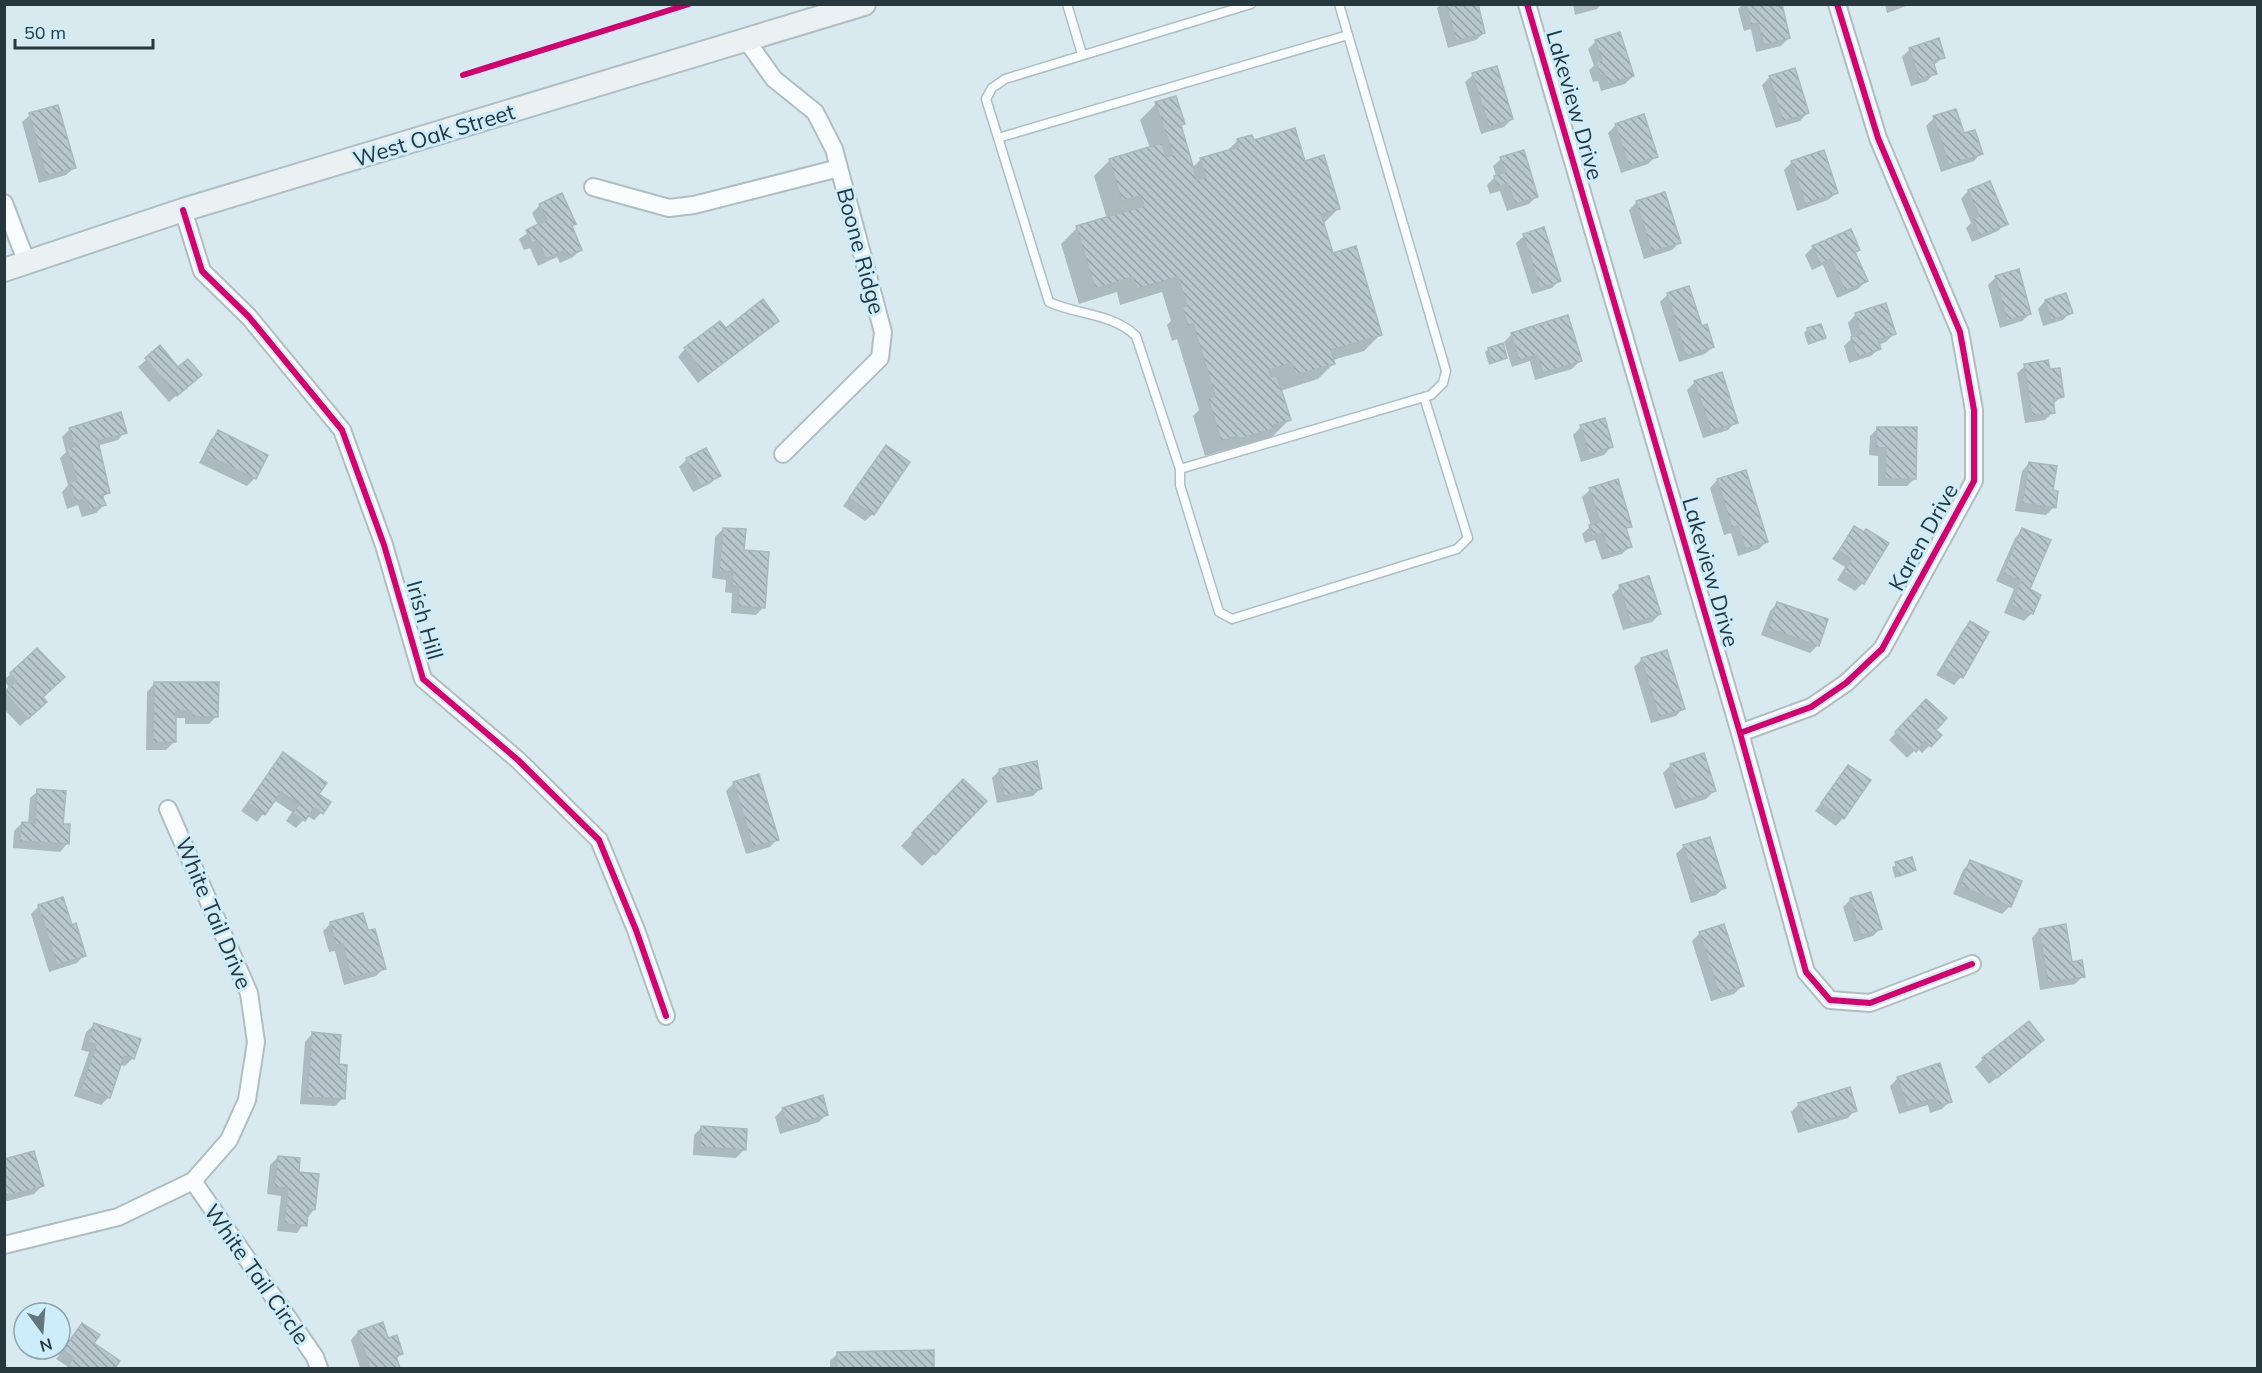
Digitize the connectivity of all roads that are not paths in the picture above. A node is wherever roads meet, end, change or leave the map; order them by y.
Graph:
1 (864, 4) edge
2 (1067, 4) edge
3 (1251, 4) edge
4 (1339, 4) edge
5 (1527, 4) edge
6 (1837, 4) edge
7 (1348, 35) junction
8 (747, 41) junction
9 (1082, 54) junction
10 (998, 138) junction
11 (838, 168) junction
12 (593, 187) dead end
13 (4, 203) edge
14 (183, 210) junction
15 (27, 263) junction
16 (4, 270) edge
17 (1424, 397) junction
18 (783, 454) dead end
19 (1180, 470) junction
20 (1740, 733) junction
21 (168, 809) dead end
22 (1972, 964) dead end
23 (666, 1016) dead end
24 (193, 1181) junction
25 (4, 1245) edge
26 (319, 1368) edge

1 - 8 main road, West Oak Street
2 - 9 lane
3 - 9 lane
4 - 7 lane
5 - 20 street, Lakeview Drive
6 - 20 street, Karen Drive
7 - 10 lane
7 - 17 lane
8 - 11 street, Boone Ridge
8 - 14 main road, West Oak Street
9 - 10 lane
10 - 19 lane
11 - 12 street
11 - 18 street, Boone Ridge
13 - 15 street
14 - 15 main road, West Oak Street
14 - 23 street, Irish Hill
15 - 16 main road, West Oak Street
17 - 19 lane
17 - 19 lane
20 - 22 street, Lakeview Drive
21 - 24 street, White Tail Drive
24 - 25 street
24 - 26 street, White Tail Circle

